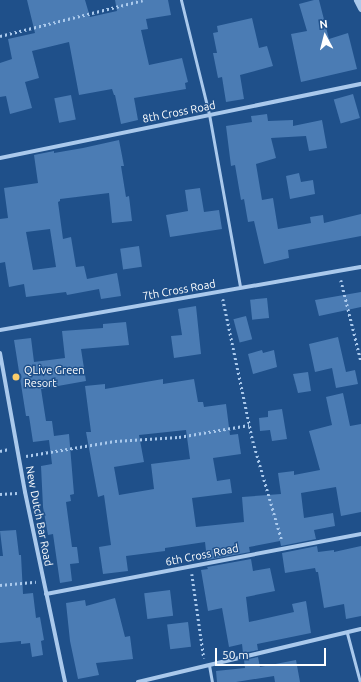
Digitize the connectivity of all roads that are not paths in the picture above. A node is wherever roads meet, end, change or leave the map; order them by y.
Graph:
1 (181, 0) edge
2 (357, 0) edge
3 (361, 8) edge
4 (361, 84) edge
5 (209, 114) junction
6 (0, 158) edge
7 (361, 267) edge
8 (240, 287) junction
9 (0, 330) edge
10 (0, 353) edge
11 (361, 534) edge
12 (46, 594) junction
13 (361, 629) edge
14 (347, 633) junction
15 (207, 666) junction
16 (65, 682) edge
17 (138, 682) edge
18 (212, 682) edge
19 (360, 682) edge

1 - 5 lane
2 - 3 street
4 - 5 street, 8th Cross Road
5 - 6 street, 8th Cross Road
5 - 8 lane
7 - 8 street, 7th Cross Road
8 - 9 street, 7th Cross Road
10 - 12 street, New Dutch Bar Road
11 - 12 street, 6th Cross Road
12 - 16 street, New Dutch Bar Road
13 - 14 street
14 - 15 street
14 - 19 lane
15 - 17 street
15 - 18 lane

